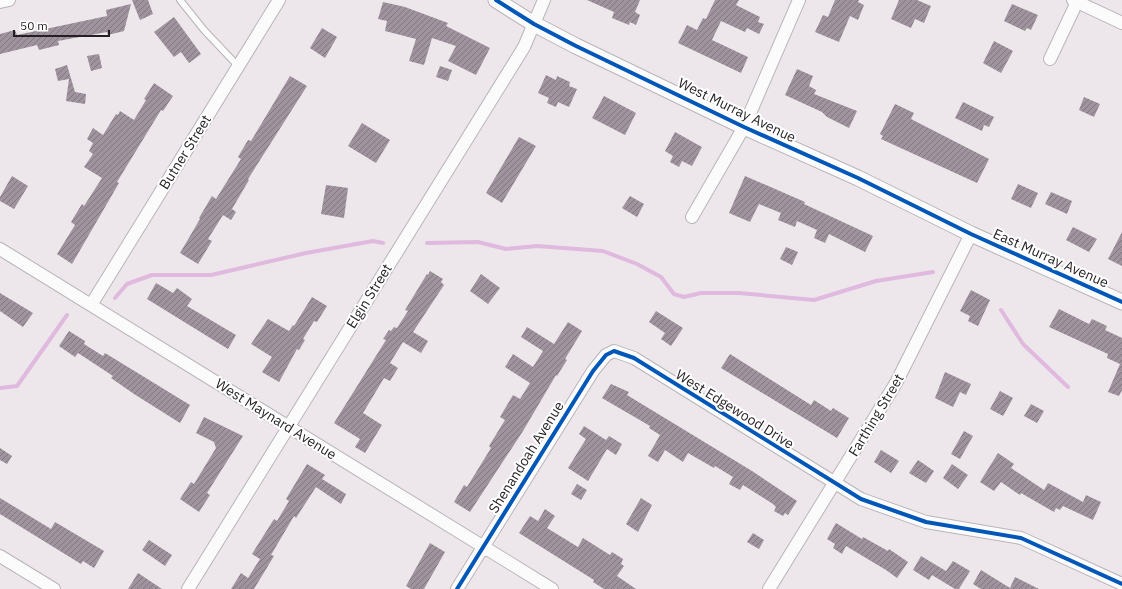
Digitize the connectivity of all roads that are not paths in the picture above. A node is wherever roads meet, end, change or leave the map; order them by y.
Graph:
1 (9, 0) edge
2 (180, 0) edge
3 (279, 0) edge
4 (496, 0) edge
5 (544, 0) edge
6 (799, 0) edge
7 (1076, 1) edge
8 (0, 2) edge
9 (1122, 23) edge
10 (534, 24) junction
11 (1050, 59) dead end
12 (238, 66) junction
13 (744, 127) junction
14 (692, 217) dead end
15 (971, 234) junction
16 (0, 249) edge
17 (1122, 302) edge
18 (91, 305) junction
19 (624, 354) joint
20 (289, 426) junction
21 (835, 483) junction
22 (483, 547) junction
23 (0, 556) edge
24 (1122, 584) edge
25 (54, 589) edge
26 (188, 589) edge
27 (457, 589) edge
28 (552, 589) edge
29 (769, 589) edge

1 - 8 street
2 - 12 lane
3 - 12 street, Butner Street
4 - 10 street, West Murray Avenue
5 - 10 street, Elgin Street
6 - 13 street
7 - 9 street
7 - 11 street
10 - 13 street, West Murray Avenue
10 - 20 street, Elgin Street
12 - 18 street, Butner Street
13 - 14 street
13 - 15 street, West Murray Avenue
15 - 17 street, East Murray Avenue
15 - 21 street, Farthing Street
16 - 18 street, West Maynard Avenue
18 - 20 street, West Maynard Avenue
19 - 21 street, West Edgewood Drive
19 - 22 street, Shenandoah Avenue
20 - 22 street, West Maynard Avenue
20 - 26 street, Elgin Street
21 - 24 street, West Edgewood Drive
21 - 29 street, Farthing Street
22 - 27 street, Shenandoah Avenue
22 - 28 street, West Maynard Avenue
23 - 25 street

